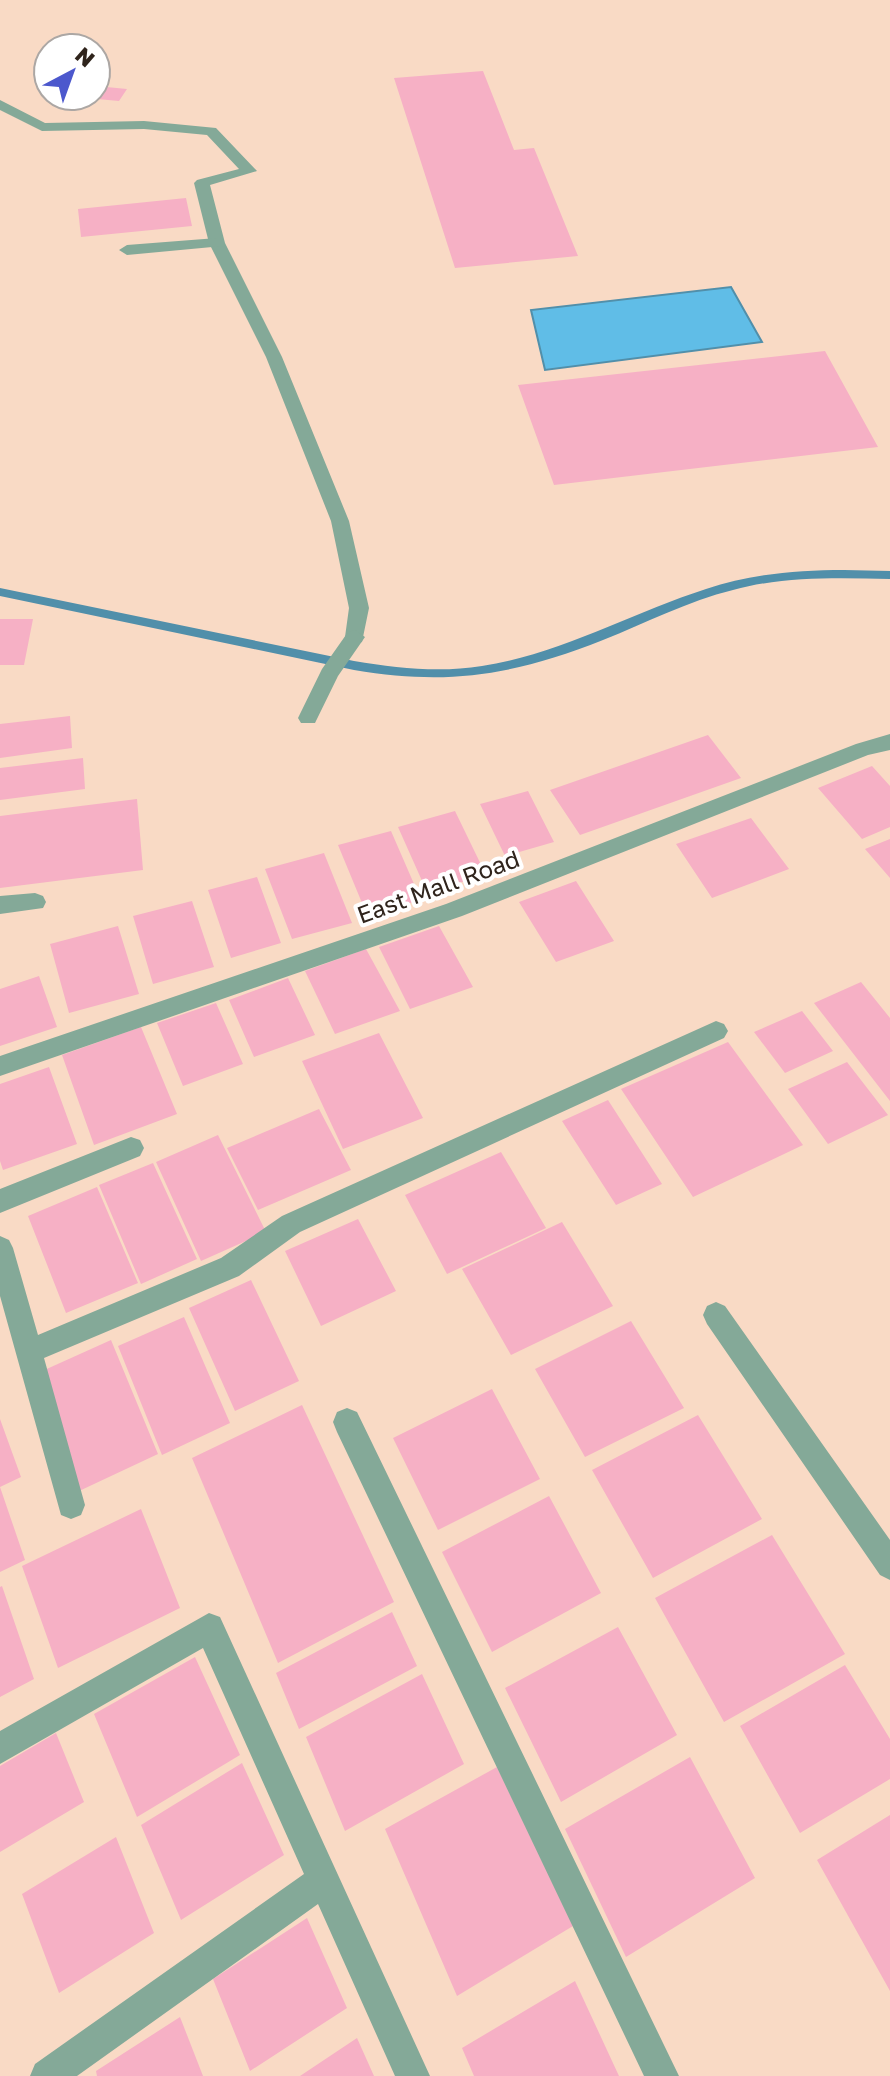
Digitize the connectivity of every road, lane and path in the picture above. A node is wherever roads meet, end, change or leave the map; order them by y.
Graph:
1 (0, 104) edge
2 (217, 243) junction
3 (127, 250) dead end
4 (308, 718) dead end
5 (890, 742) edge
6 (35, 902) dead end
7 (0, 905) edge
8 (716, 1031) dead end
9 (0, 1066) edge
10 (131, 1148) dead end
11 (0, 1201) edge
12 (0, 1248) edge
13 (716, 1315) dead end
14 (28, 1352) junction
15 (347, 1422) dead end
16 (71, 1505) dead end
17 (890, 1565) edge
18 (0, 1748) edge
19 (324, 1880) junction
20 (47, 2076) edge
21 (413, 2076) edge
22 (662, 2076) edge

1 - 2 street
2 - 3 street
2 - 4 street
5 - 9 street, East Mall Road
6 - 7 street
8 - 14 street
10 - 11 street
12 - 14 street
13 - 17 street
14 - 16 street
15 - 22 street
18 - 19 street
19 - 20 street
19 - 21 street

